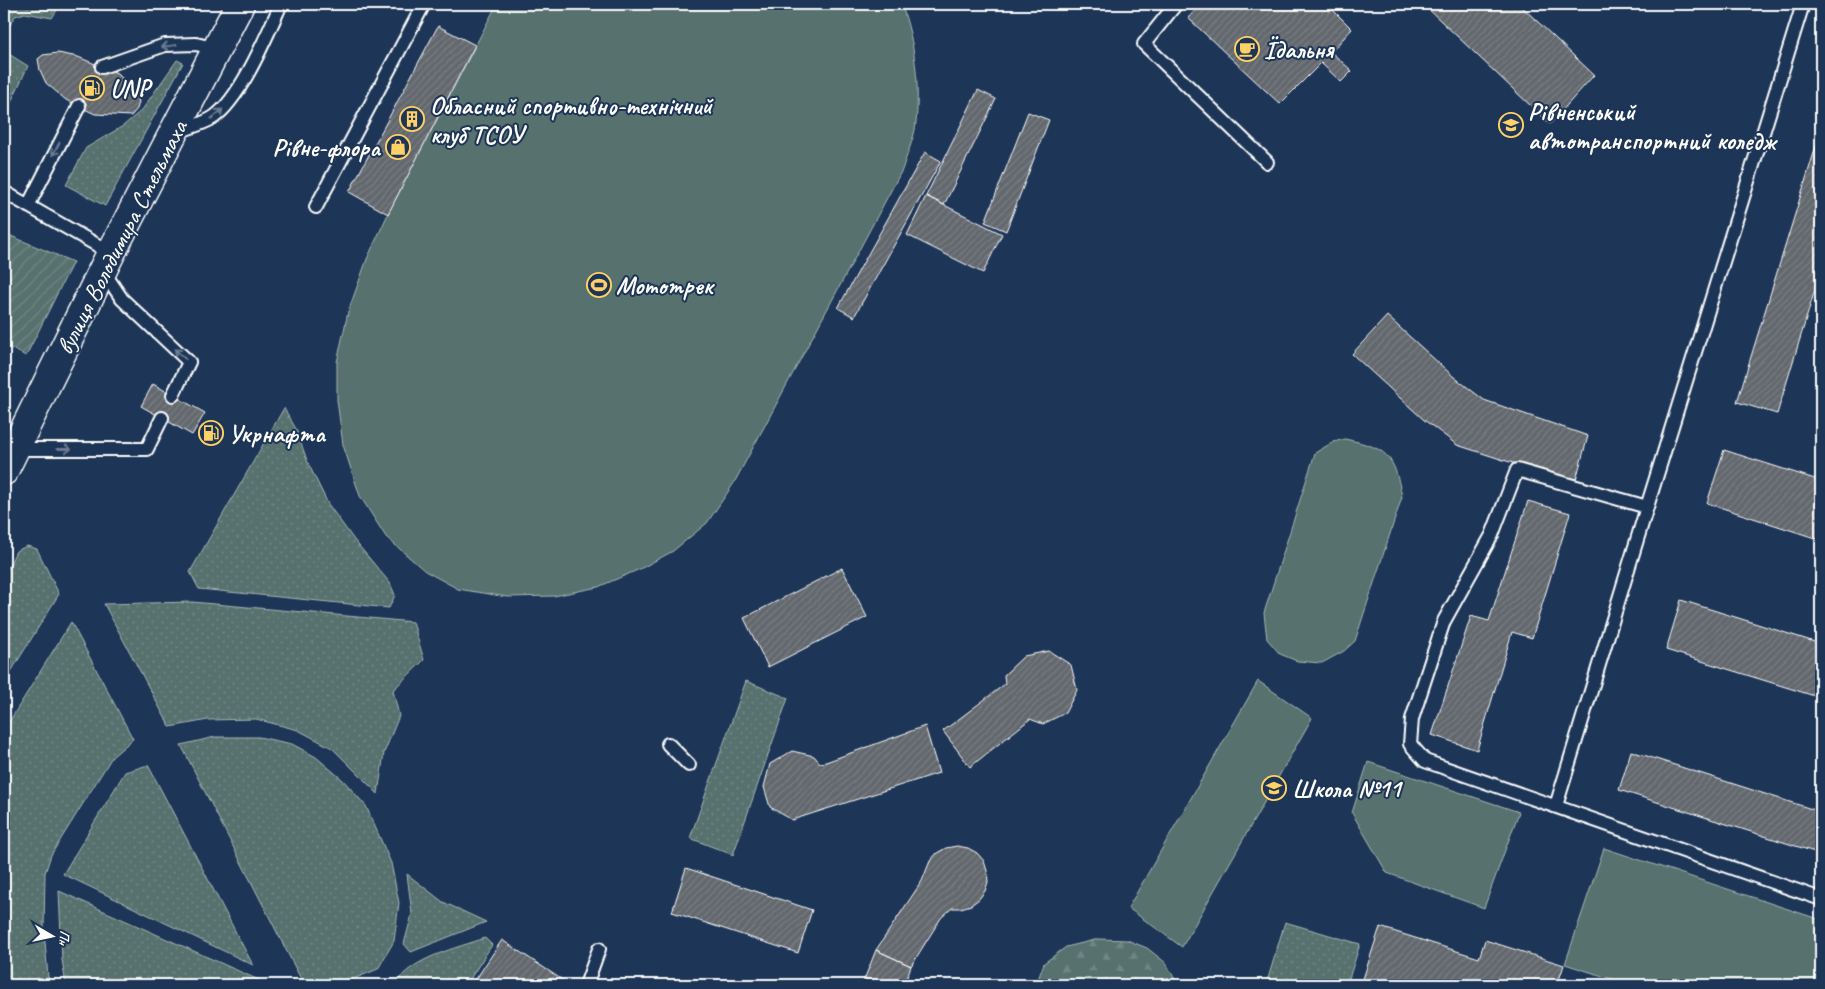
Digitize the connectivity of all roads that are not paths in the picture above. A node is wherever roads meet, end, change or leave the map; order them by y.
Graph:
1 (240, 4) edge
2 (281, 4) edge
3 (424, 4) edge
4 (1176, 4) edge
5 (1803, 4) edge
6 (217, 49) junction
7 (102, 67) dead end
8 (79, 106) dead end
9 (173, 134) junction
10 (1267, 162) dead end
11 (4, 192) edge
12 (28, 206) junction
13 (316, 207) dead end
14 (107, 262) junction
15 (173, 395) dead end
16 (162, 418) dead end
17 (9, 460) edge
18 (1647, 507) junction
19 (668, 744) dead end
20 (689, 765) dead end
21 (1556, 806) junction
22 (1821, 899) edge
23 (599, 949) dead end
24 (586, 985) edge

1 - 6 main road, вулиця Володимира Стельмаха
9 -> 2 lane
3 - 13 lane
4 - 10 lane
5 - 18 lane
6 -> 7 lane
6 - 9 main road, вулиця Володимира Стельмаха
8 -> 12 lane
9 - 14 main road, вулиця Володимира Стельмаха
11 - 12 lane
12 - 14 lane
15 -> 14 lane
14 - 17 main road, вулиця Володимира Стельмаха
17 -> 16 lane
18 - 21 lane
18 - 21 lane
19 - 20 lane
21 - 22 lane
23 - 24 lane

